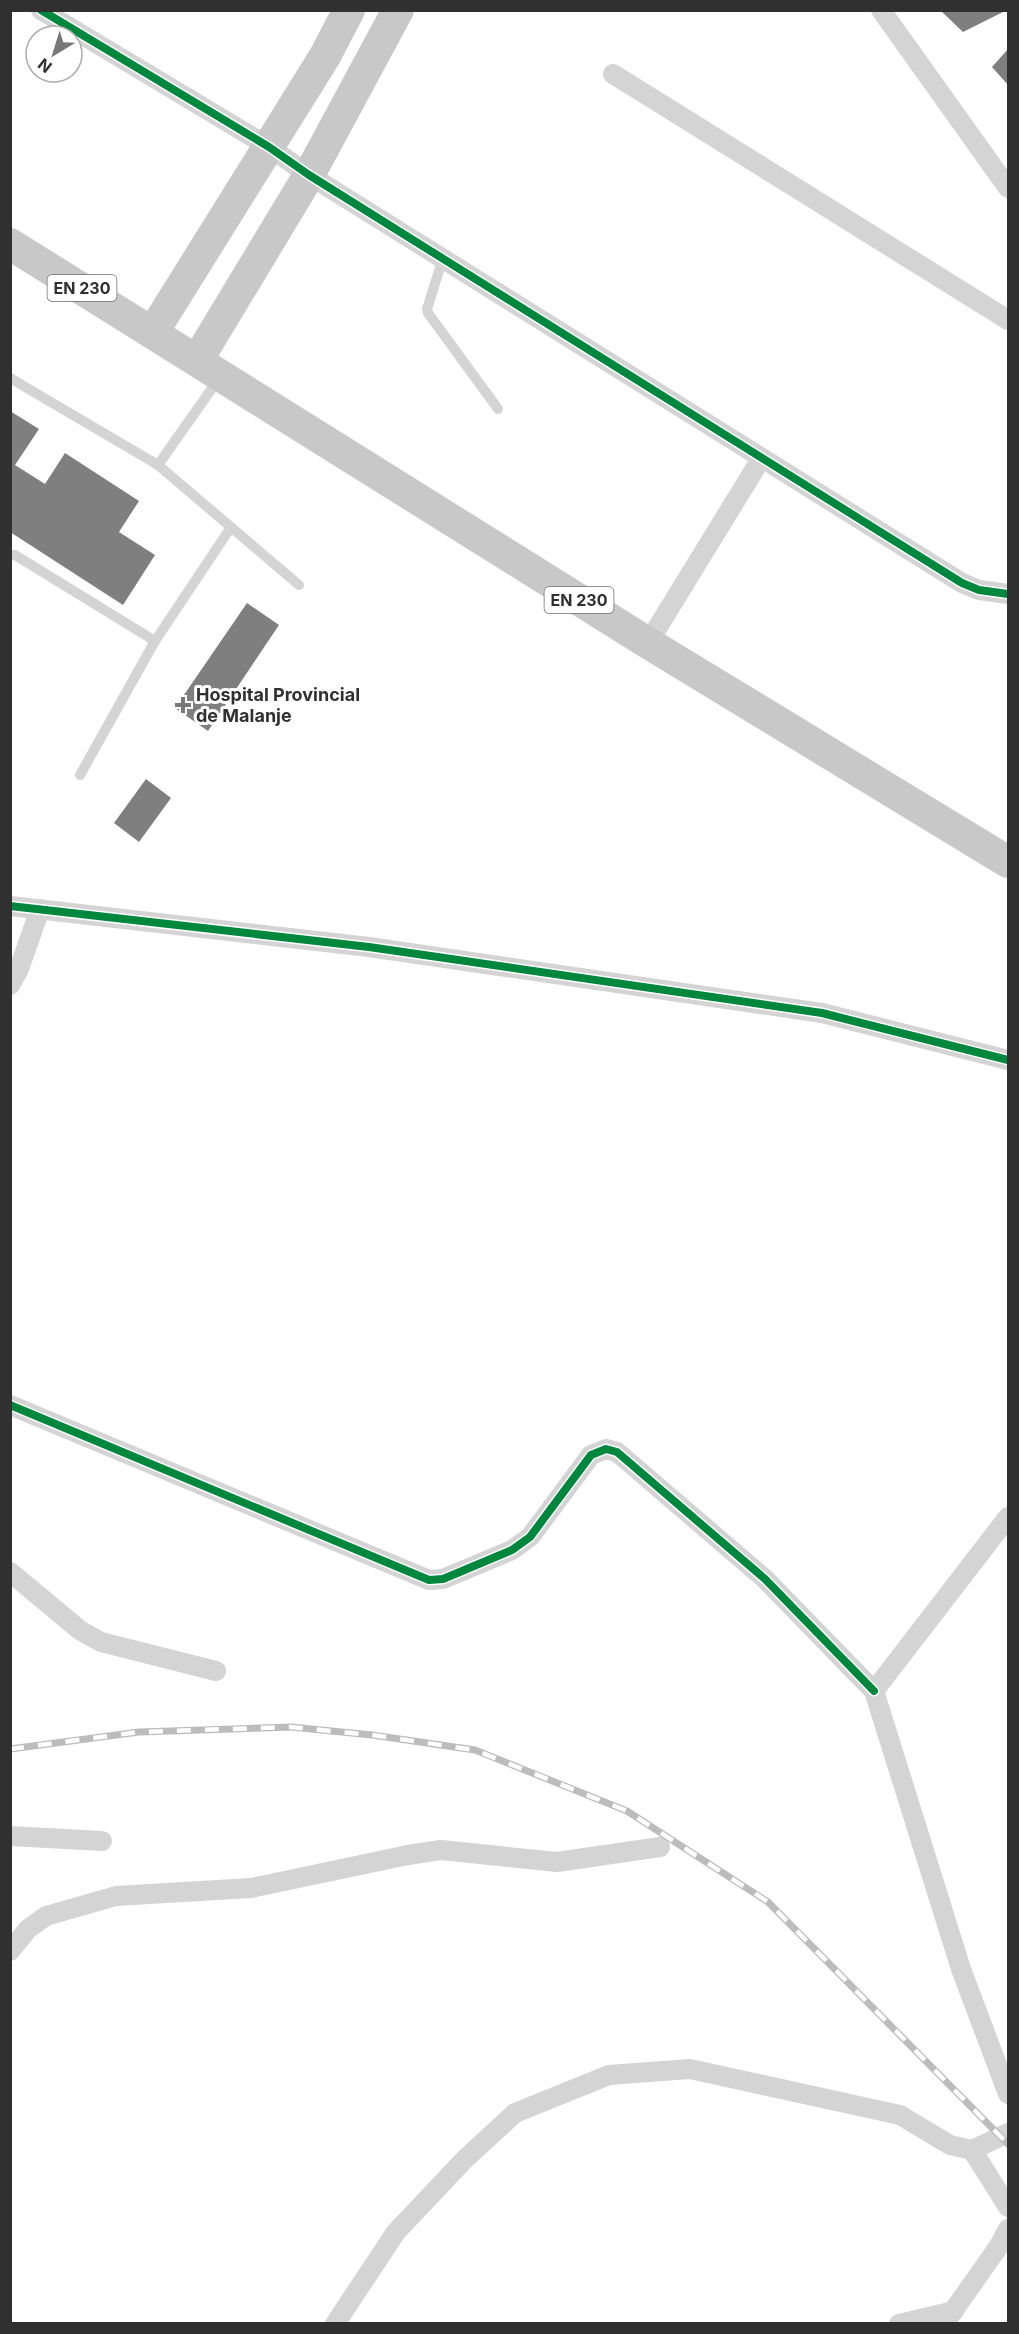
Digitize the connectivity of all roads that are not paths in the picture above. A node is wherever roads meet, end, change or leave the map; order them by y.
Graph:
1 (42, 10) edge
2 (349, 10) edge
3 (398, 10) edge
4 (881, 10) edge
5 (613, 74) dead end
6 (270, 147) junction
7 (309, 175) junction
8 (1008, 188) edge
9 (10, 244) edge
10 (443, 258) junction
11 (1008, 320) edge
12 (153, 332) junction
13 (210, 367) junction
14 (10, 378) edge
15 (498, 409) dead end
16 (761, 459) junction
17 (158, 465) junction
18 (231, 528) junction
19 (10, 555) edge
20 (299, 585) dead end
21 (1008, 594) edge
22 (155, 641) junction
23 (648, 643) junction
24 (80, 775) dead end
25 (1008, 862) edge
26 (10, 906) edge
27 (40, 909) junction
28 (10, 985) edge
29 (1008, 1060) edge
30 (10, 1405) edge
31 (1008, 1517) edge
32 (10, 1572) edge
33 (216, 1671) dead end
34 (874, 1691) junction
35 (10, 1836) edge
36 (102, 1841) dead end
37 (660, 1847) dead end
38 (10, 1951) edge
39 (1008, 2094) edge
40 (1008, 2133) edge
41 (972, 2150) junction
42 (1008, 2207) edge
43 (1008, 2229) edge
44 (949, 2317) edge
45 (335, 2324) edge
46 (900, 2324) edge

1 - 6 street
2 - 6 main road
3 - 7 main road
4 - 8 street
5 - 11 street
6 - 7 street
6 - 12 main road
7 - 10 street
7 - 13 main road
9 - 12 main road, EN 230
10 - 15 lane
10 - 16 street
12 - 13 main road, EN 230
13 - 17 lane
13 - 23 main road, EN 230
14 - 17 lane
16 - 21 street
16 - 23 street
17 - 18 lane
18 - 20 lane
18 - 22 lane
19 - 22 lane
22 - 24 lane
23 - 25 main road, EN 230
26 - 27 street
27 - 28 street
27 - 29 street
30 - 34 street
31 - 34 street
32 - 33 street
34 - 39 street
35 - 36 street
37 - 38 street
40 - 41 street
41 - 42 street
41 - 45 street
43 - 44 street
44 - 46 street

